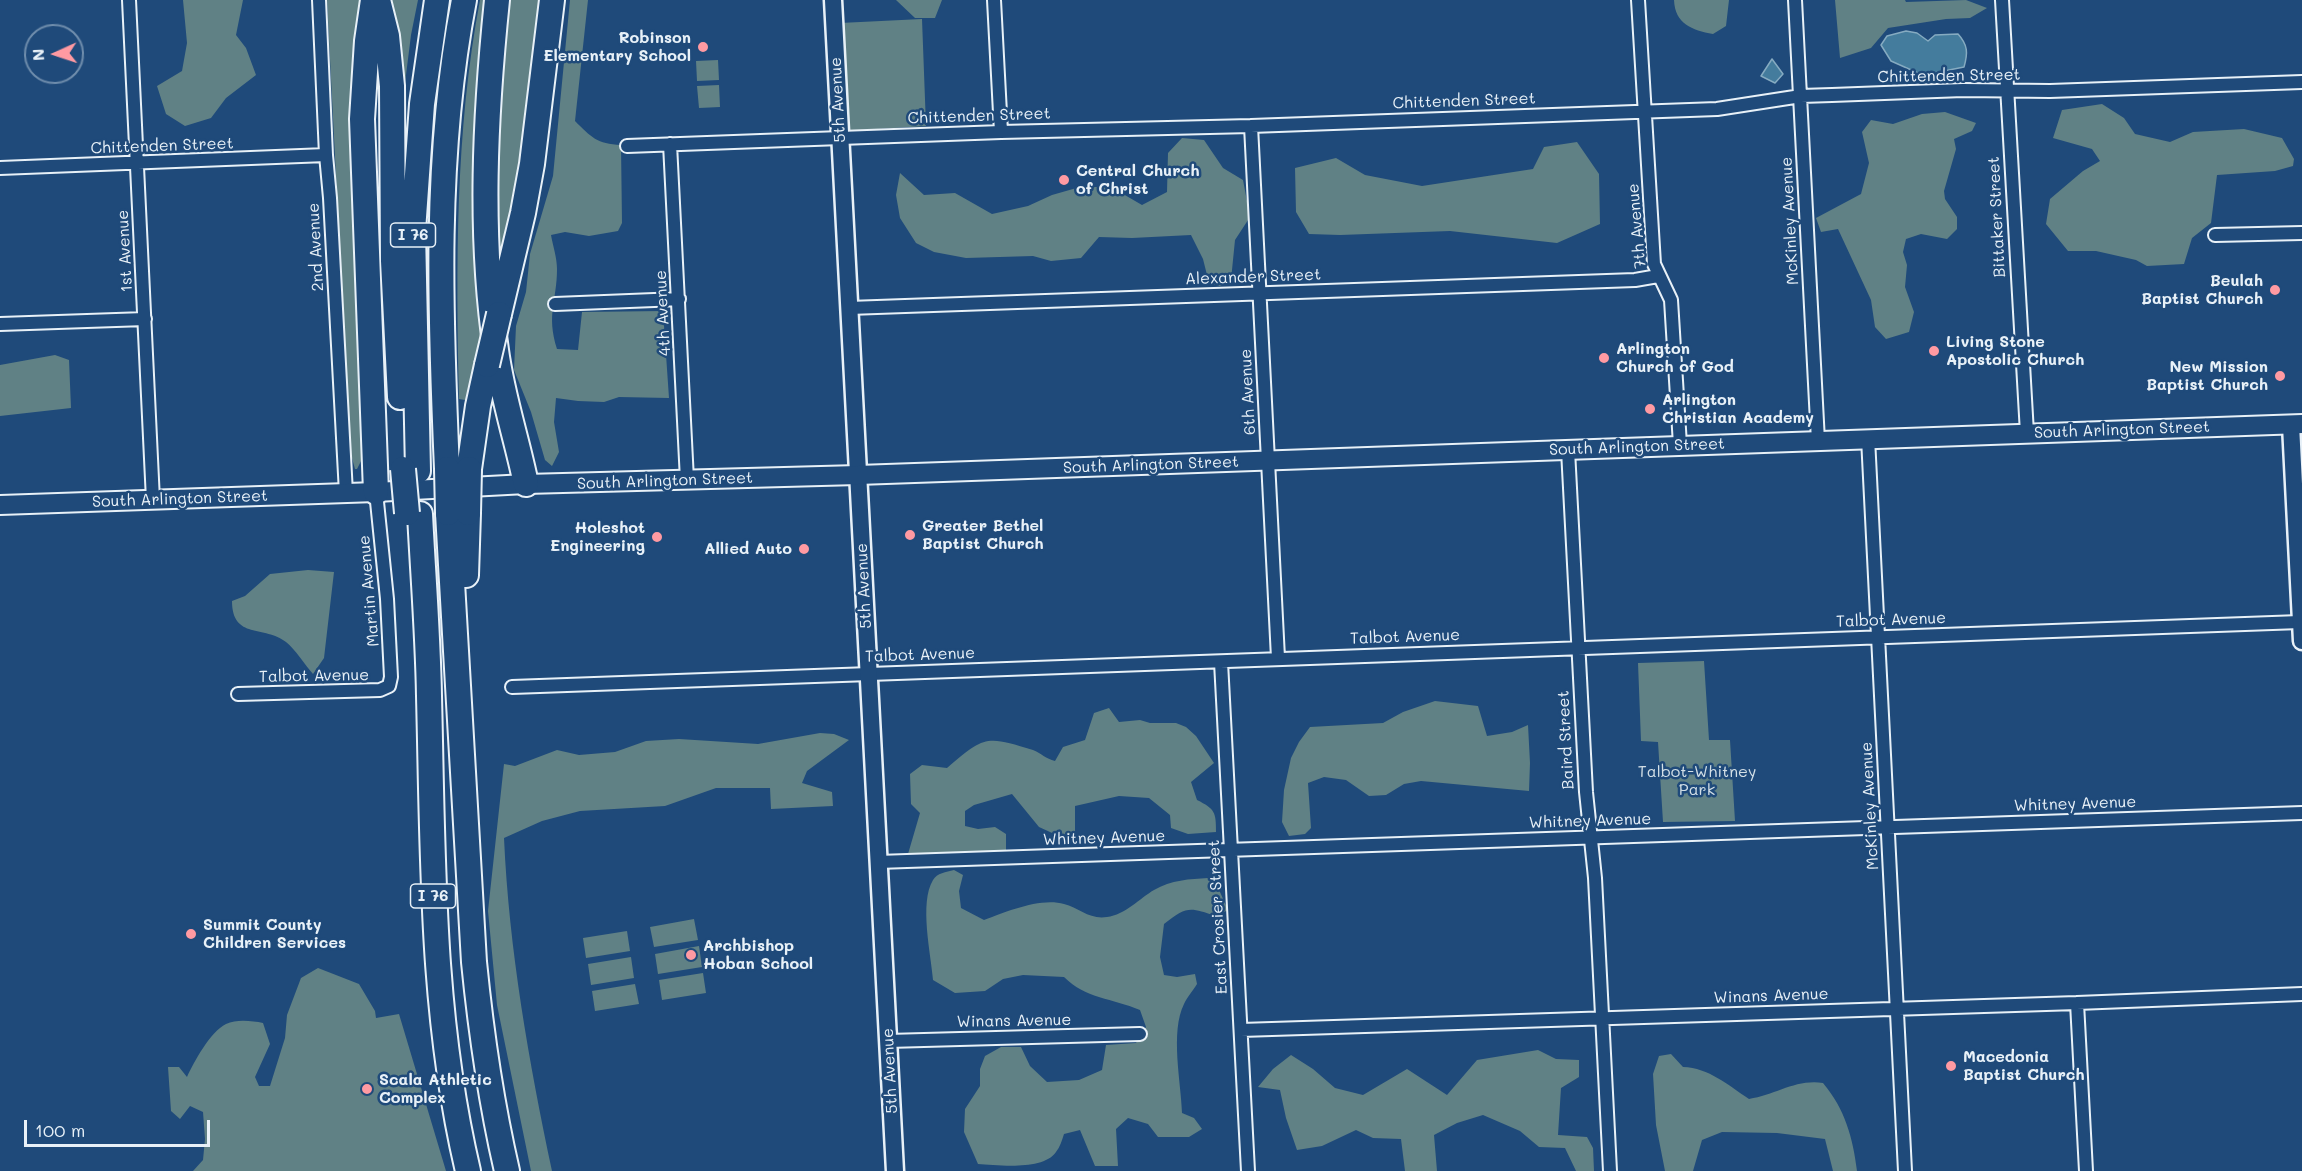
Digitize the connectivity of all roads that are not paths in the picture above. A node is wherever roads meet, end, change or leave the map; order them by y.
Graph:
1 (129, 0) edge
2 (320, 0) edge
3 (437, 0) edge
4 (464, 0) edge
5 (497, 0) edge
6 (552, 0) edge
7 (833, 0) edge
8 (994, 0) edge
9 (1638, 0) edge
10 (1795, 0) edge
11 (2002, 0) edge
12 (377, 4) edge
13 (2302, 82) edge
14 (2008, 91) junction
15 (1801, 96) junction
16 (1645, 110) junction
17 (1251, 126) junction
18 (1001, 132) junction
19 (840, 138) junction
20 (670, 144) junction
21 (627, 146) dead end
22 (326, 156) junction
23 (137, 163) junction
24 (0, 168) edge
25 (2302, 233) edge
26 (2215, 235) dead end
27 (1658, 276) junction
28 (1260, 292) junction
29 (679, 299) junction
30 (555, 304) dead end
31 (849, 308) junction
32 (145, 319) junction
33 (0, 324) edge
34 (2297, 425) edge
35 (2027, 433) junction
36 (1868, 438) junction
37 (1818, 441) junction
38 (1680, 445) junction
39 (1568, 450) junction
40 (1268, 462) junction
41 (458, 469) junction
42 (411, 470) junction
43 (858, 475) junction
44 (687, 480) junction
45 (526, 484) junction
46 (376, 492) junction
47 (346, 493) junction
48 (153, 500) junction
49 (0, 505) edge
50 (2300, 622) junction
51 (1878, 638) junction
52 (2302, 640) edge
53 (1577, 648) junction
54 (1278, 658) junction
55 (1221, 662) junction
56 (869, 673) junction
57 (389, 686) joint
58 (512, 687) dead end
59 (238, 694) dead end
60 (2302, 813) edge
61 (1887, 827) junction
62 (1590, 838) junction
63 (1232, 850) junction
64 (878, 862) junction
65 (2302, 993) edge
66 (2077, 1003) junction
67 (1898, 1009) junction
68 (1602, 1017) junction
69 (1241, 1030) junction
70 (1140, 1034) dead end
71 (888, 1041) junction
72 (468, 1171) edge
73 (507, 1171) edge
74 (895, 1171) edge
75 (1248, 1171) edge
76 (1610, 1171) edge
77 (1905, 1171) edge
78 (2086, 1171) edge

1 - 23 street, 1st Avenue
2 - 22 street, 2nd Avenue
3 - 42 highway, I 76
4 - 41 highway, I 76
5 - 45 highway
6 - 41 highway, bridge
7 - 19 street, 5th Avenue
8 - 18 street
9 - 16 street, 7th Avenue
10 - 15 street, McKinley Avenue
11 - 14 street, Bittaker Street
12 - 42 highway
12 - 46 highway
13 - 14 street, Chittenden Street
14 - 15 street, Chittenden Street
14 - 35 street, Bittaker Street
15 - 16 street, Chittenden Street
15 - 37 street, McKinley Avenue
16 - 17 street, Chittenden Street
16 - 27 street, 7th Avenue
17 - 18 street, Chittenden Street
17 - 28 street, 6th Avenue
18 - 19 street, Chittenden Street
19 - 20 street, Chittenden Street
19 - 31 street, 5th Avenue
20 - 21 street, Chittenden Street
20 - 29 street, 4th Avenue
22 - 23 street, Chittenden Street
22 - 47 street, 2nd Avenue
23 - 24 street, Chittenden Street
23 - 32 street, 1st Avenue
25 - 26 street
27 - 28 street, Alexander Street
27 - 38 street, 7th Avenue
28 - 31 street, Alexander Street
28 - 40 street, 6th Avenue
29 - 30 street
29 - 44 street, 4th Avenue
31 - 43 street, 5th Avenue
32 - 33 street
32 - 48 street, 1st Avenue
34 - 35 main road, South Arlington Street
34 - 50 street
35 - 36 main road, South Arlington Street
36 - 37 main road, South Arlington Street
36 - 51 street, McKinley Avenue
37 - 38 main road, South Arlington Street
38 - 39 main road, South Arlington Street
39 - 40 main road, South Arlington Street
39 - 53 street, Baird Street
40 - 43 main road, South Arlington Street
40 - 54 street, 6th Avenue
41 - 73 highway, I 76, bridge
42 - 72 highway, I 76, bridge
43 - 44 main road, South Arlington Street
43 - 56 street, 5th Avenue
44 - 45 main road, South Arlington Street
45 - 46 main road, South Arlington Street
46 - 47 main road, South Arlington Street
46 - 57 street, Martin Avenue
47 - 48 main road, South Arlington Street
48 - 49 main road, South Arlington Street
50 - 51 street, Talbot Avenue
50 - 52 street
51 - 53 street, Talbot Avenue
51 - 61 street, McKinley Avenue
53 - 54 street, Talbot Avenue
53 - 62 street, Baird Street
54 - 55 street, Talbot Avenue
55 - 56 street, Talbot Avenue
55 - 63 street, East Crosier Street
56 - 58 street, Talbot Avenue
56 - 64 street, 5th Avenue
57 - 59 street, Talbot Avenue
60 - 61 street, Whitney Avenue
61 - 62 street, Whitney Avenue
61 - 67 street, McKinley Avenue
62 - 63 street, Whitney Avenue
62 - 68 street, Baird Street
63 - 64 street, Whitney Avenue
63 - 69 street, East Crosier Street
64 - 71 street, 5th Avenue
65 - 66 street, Winans Avenue
66 - 67 street, Winans Avenue
66 - 78 street
67 - 68 street, Winans Avenue
67 - 77 street, McKinley Avenue
68 - 69 street, Winans Avenue
68 - 76 street, Baird Street
69 - 75 street, East Crosier Street
70 - 71 street, Winans Avenue
71 - 74 street, 5th Avenue

